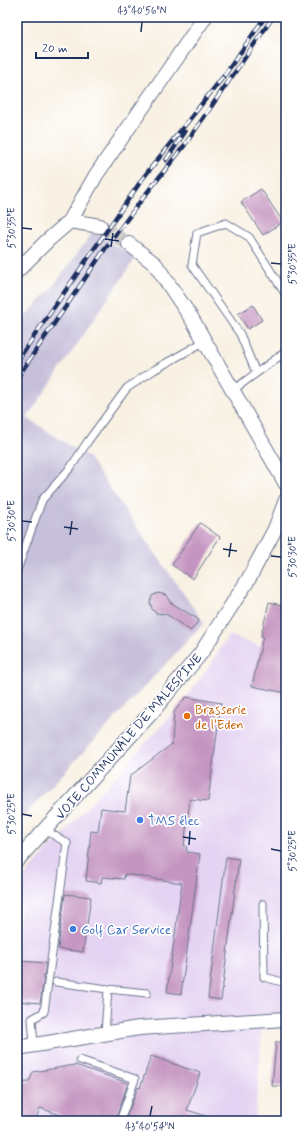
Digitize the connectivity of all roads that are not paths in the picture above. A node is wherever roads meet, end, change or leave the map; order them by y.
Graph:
1 (205, 17) edge
2 (70, 221) junction
3 (100, 226) tunnel mouth
4 (129, 244) tunnel mouth
5 (17, 271) edge
6 (286, 295) edge
7 (205, 341) junction
8 (286, 350) edge
9 (256, 373) junction
10 (233, 390) junction
11 (286, 484) edge
12 (286, 500) edge
13 (17, 570) edge
14 (45, 830) junction
15 (17, 860) edge
16 (263, 904) dead end
17 (56, 982) dead end
18 (286, 983) edge
19 (108, 989) junction
20 (147, 993) dead end
21 (286, 1019) edge
22 (105, 1034) junction
23 (34, 1045) junction
24 (17, 1048) edge
25 (80, 1060) dead end
26 (120, 1121) edge

1 - 2 street
2 - 3 street
2 - 5 street
4 - 7 street
6 - 9 lane
7 - 10 street
7 - 13 lane
8 - 9 lane
9 - 10 lane
10 - 11 street
12 - 14 street, VOIE COMMUNALE DE MALESPINE
14 - 15 street, VOIE COMMUNALE DE MALESPINE
14 - 23 lane
16 - 18 lane
17 - 19 lane
19 - 20 lane
19 - 22 lane
21 - 22 street
22 - 23 street
23 - 24 street
25 - 26 lane

